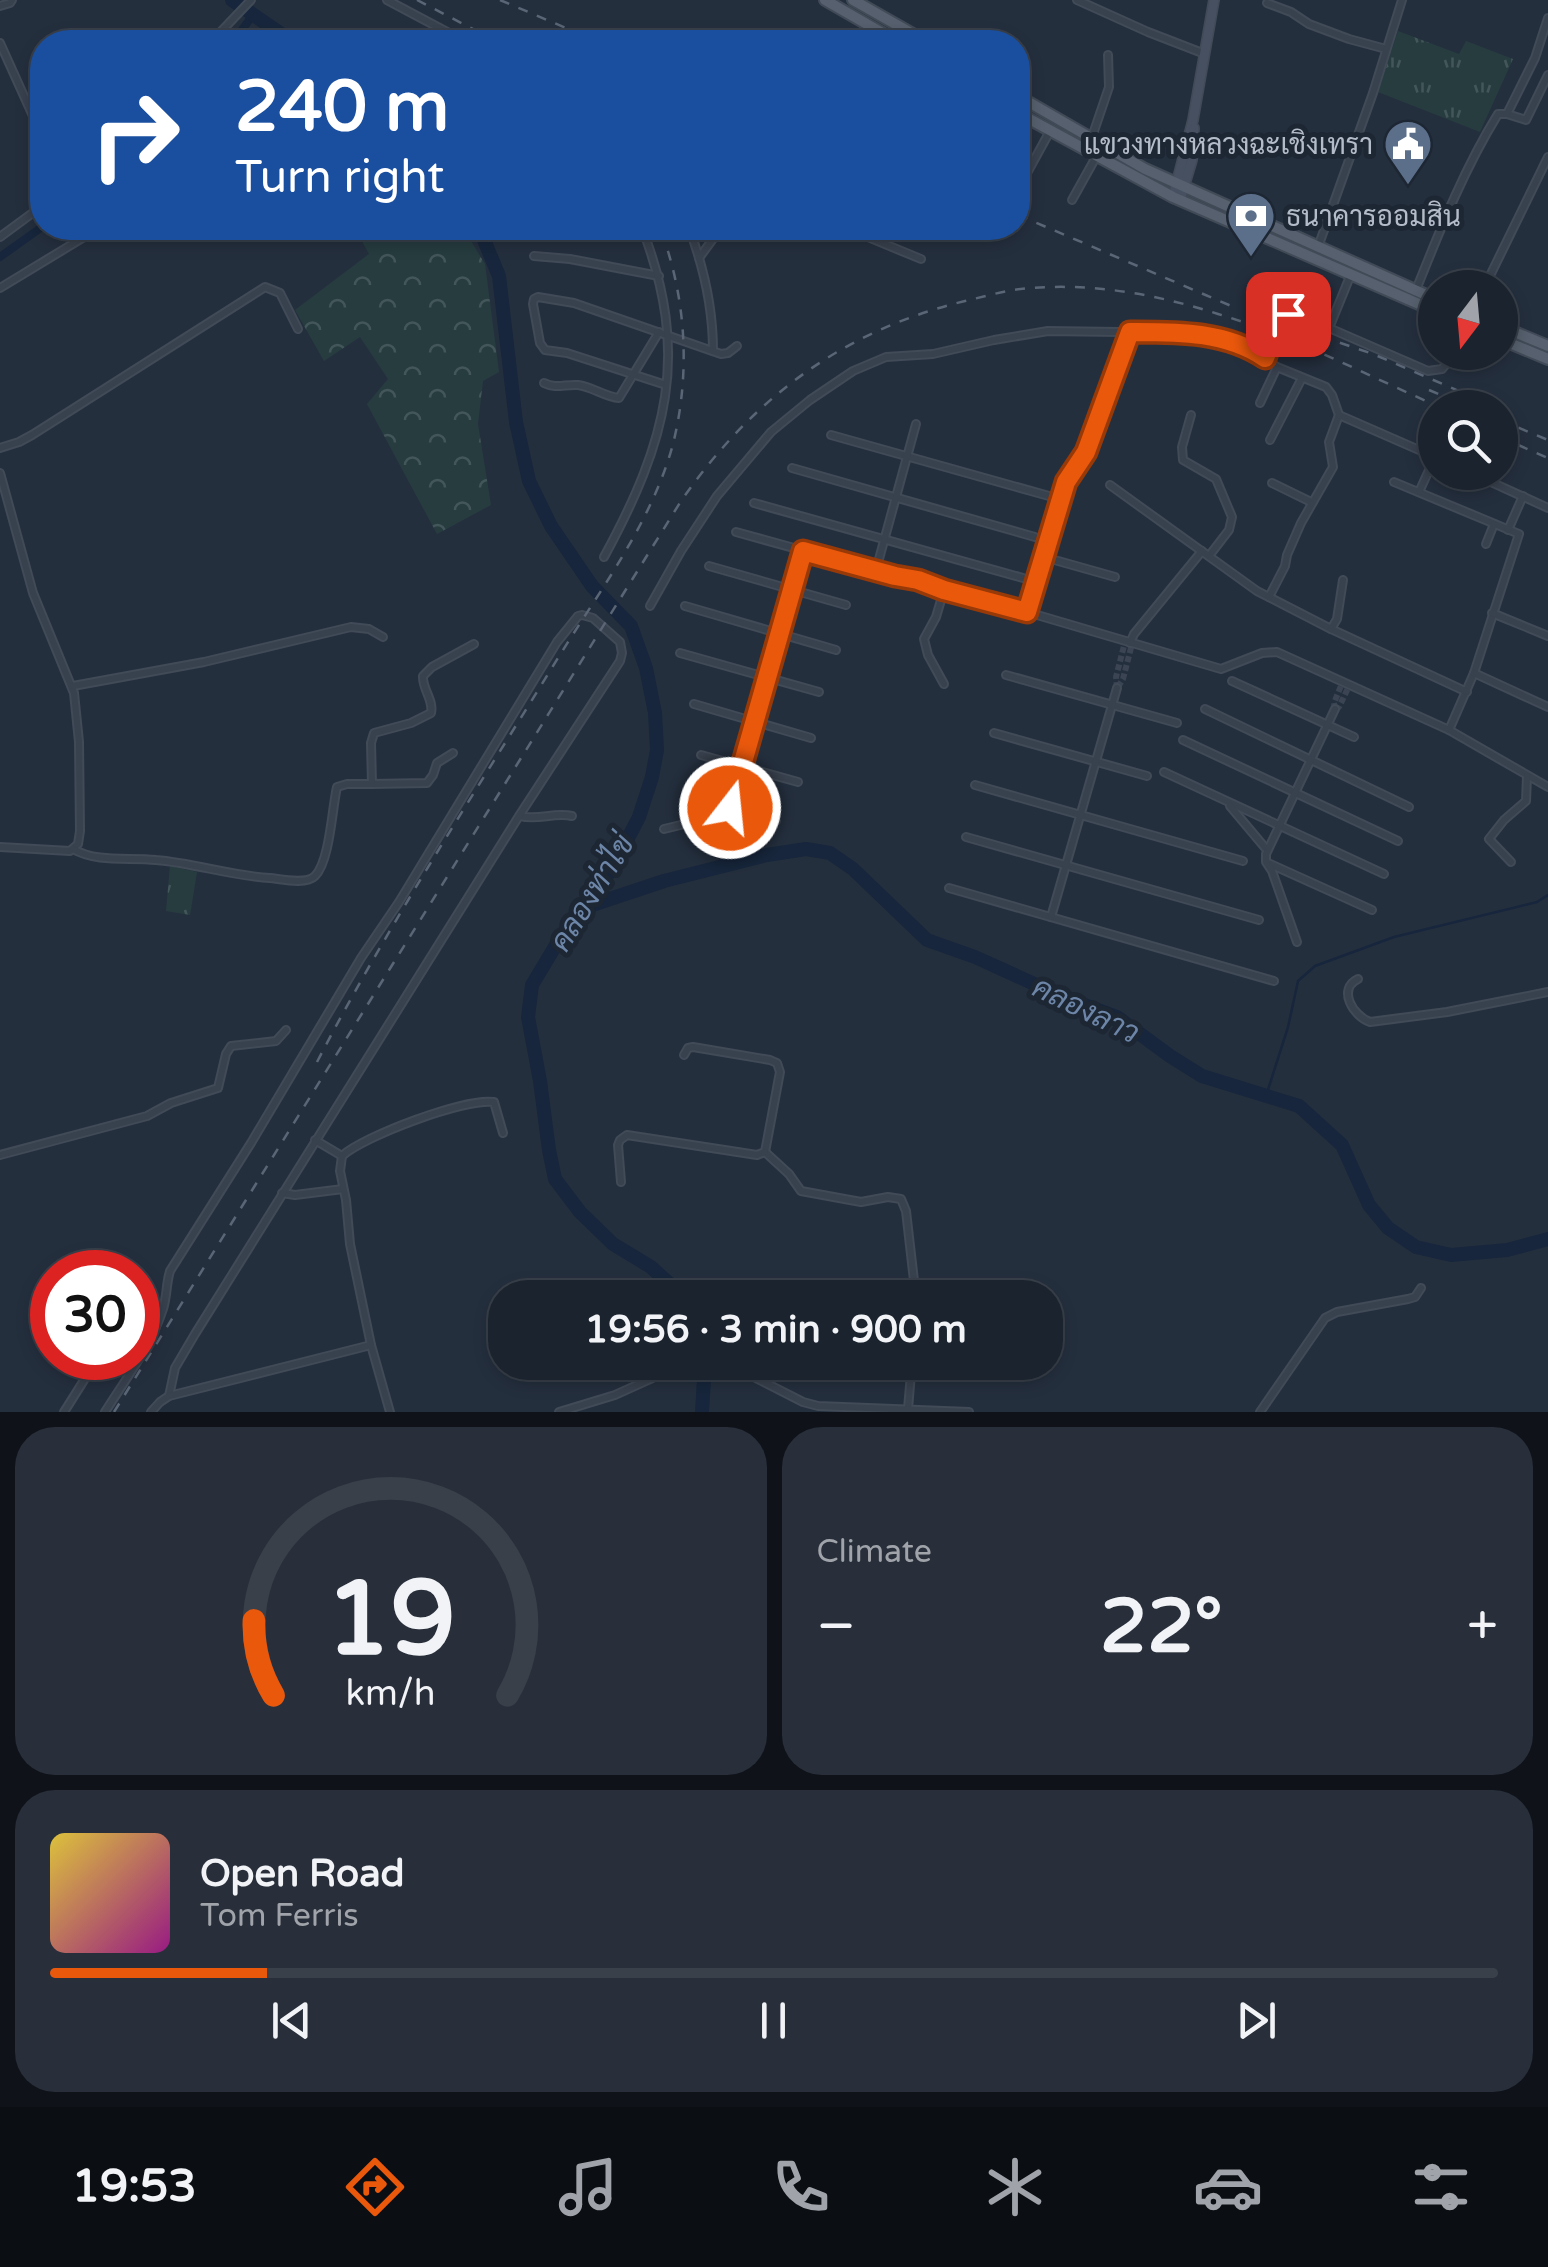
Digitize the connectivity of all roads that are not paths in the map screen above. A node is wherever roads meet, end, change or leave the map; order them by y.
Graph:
1 (12, 0) edge
2 (251, 0) edge
3 (387, 0) edge
4 (825, 0) edge
5 (853, 0) edge
6 (1077, 0) edge
7 (1214, 0) edge
8 (1402, 0) edge
9 (1267, 3) dead end
10 (0, 6) edge
11 (1548, 18) edge
12 (223, 30) edge
13 (443, 30) edge
14 (877, 30) edge
15 (906, 30) edge
16 (0, 43) edge
17 (1386, 49) junction
18 (1205, 54) junction
19 (1108, 55) dead end
20 (1548, 74) edge
21 (1030, 103) edge
22 (30, 109) edge
23 (1507, 114) junction
24 (1030, 120) edge
25 (1050, 131) junction
26 (1091, 138) junction
27 (1096, 157) junction
28 (1548, 157) edge
29 (1030, 168) edge
30 (1180, 185) junction
31 (1177, 198) junction
32 (1072, 200) dead end
33 (30, 215) edge
34 (0, 237) edge
35 (79, 240) edge
36 (646, 240) edge
37 (693, 240) edge
38 (712, 240) edge
39 (875, 240) edge
40 (1318, 247) junction
41 (534, 256) dead end
42 (698, 258) junction
43 (921, 259) dead end
44 (1493, 270) edge
45 (1351, 274) junction
46 (659, 276) junction
47 (0, 288) edge
48 (1416, 291) joint
49 (1418, 304) edge
50 (1328, 328) junction
51 (298, 329) dead end
52 (659, 332) junction
53 (1130, 332) junction
54 (1518, 334) edge
55 (669, 337) junction
56 (737, 346) dead end
57 (1518, 346) edge
58 (1548, 346) edge
59 (712, 351) junction
60 (1265, 358) junction
61 (1548, 359) edge
62 (1277, 366) junction
63 (1418, 367) edge
64 (635, 374) junction
65 (1302, 378) junction
66 (544, 383) dead end
67 (666, 384) junction
68 (1260, 403) dead end
69 (1191, 415) dead end
70 (1340, 415) junction
71 (916, 424) dead end
72 (831, 435) dead end
73 (1270, 440) dead end
74 (0, 448) edge
75 (1418, 450) edge
76 (908, 456) junction
77 (792, 468) dead end
78 (0, 473) edge
79 (1394, 482) dead end
80 (1272, 483) dead end
81 (1110, 485) dead end
82 (1509, 490) edge
83 (1419, 492) joint
84 (1049, 496) dead end
85 (1522, 496) junction
86 (896, 498) junction
87 (1311, 502) junction
88 (754, 503) dead end
89 (1548, 508) edge
90 (1494, 524) junction
91 (1508, 530) junction
92 (736, 532) dead end
93 (1035, 537) dead end
94 (884, 540) junction
95 (1486, 544) dead end
96 (803, 551) junction
97 (1206, 554) junction
98 (1044, 556) junction
99 (604, 557) dead end
100 (709, 566) dead end
101 (876, 570) junction
102 (1115, 577) dead end
103 (1023, 578) dead end
104 (1343, 580) dead end
105 (792, 589) junction
106 (944, 590) junction
107 (1269, 597) junction
108 (846, 604) dead end
109 (650, 606) dead end
110 (685, 606) dead end
111 (1027, 612) junction
112 (1492, 613) junction
113 (1331, 629) junction
114 (780, 633) junction
115 (1548, 636) edge
116 (383, 637) dead end
117 (1130, 643) junction
118 (474, 644) dead end
119 (836, 650) dead end
120 (680, 653) dead end
121 (1474, 673) junction
122 (1006, 675) dead end
123 (767, 676) junction
124 (1232, 681) dead end
125 (944, 684) dead end
126 (72, 686) junction
127 (1117, 688) tunnel mouth
128 (819, 692) dead end
129 (1467, 692) junction
130 (694, 704) dead end
131 (1112, 705) junction
132 (1548, 708) edge
133 (1205, 709) dead end
134 (1335, 709) dead end
135 (754, 722) junction
136 (1177, 723) dead end
137 (1328, 725) junction
138 (1449, 730) junction
139 (994, 732) dead end
140 (810, 738) dead end
141 (1354, 738) dead end
142 (1183, 740) dead end
143 (453, 754) dead end
144 (701, 755) dead end
145 (1312, 760) junction
146 (1096, 762) junction
147 (742, 766) junction
148 (1164, 772) dead end
149 (1147, 776) dead end
150 (1527, 776) junction
151 (798, 782) dead end
152 (372, 784) junction
153 (976, 786) dead end
154 (1548, 787) edge
155 (1296, 793) junction
156 (689, 797) dead end
157 (1226, 801) junction
158 (1410, 806) dead end
159 (730, 808) junction
160 (519, 816) junction
161 (572, 816) dead end
162 (1080, 816) junction
163 (776, 821) dead end
164 (1279, 826) junction
165 (664, 828) dead end
166 (966, 838) dead end
167 (1398, 841) dead end
168 (0, 847) edge
169 (73, 849) junction
170 (1267, 850) junction
171 (1243, 861) dead end
172 (1266, 862) junction
173 (1511, 862) dead end
174 (1066, 866) junction
175 (1384, 874) dead end
176 (948, 888) dead end
177 (1372, 910) dead end
178 (1051, 917) junction
179 (1259, 920) dead end
180 (1297, 942) dead end
181 (1358, 979) dead end
182 (1274, 981) dead end
183 (1548, 992) edge
184 (286, 1030) dead end
185 (684, 1055) dead end
186 (504, 1133) dead end
187 (315, 1140) junction
188 (765, 1152) junction
189 (0, 1155) edge
190 (342, 1156) junction
191 (621, 1182) dead end
192 (343, 1188) junction
193 (282, 1193) junction
194 (914, 1280) edge
195 (1421, 1288) dead end
196 (370, 1345) junction
197 (84, 1380) edge
198 (910, 1380) edge
199 (170, 1396) junction
200 (908, 1410) junction
201 (64, 1412) edge
202 (104, 1412) edge
203 (151, 1412) edge
204 (390, 1412) edge
205 (558, 1412) edge
206 (969, 1412) edge
207 (1260, 1412) edge

1 - 10 street
2 - 12 street
3 - 13 street
4 - 14 main road
5 - 15 main road
6 - 18 street
7 - 18 street
8 - 17 street
9 - 17 street
11 - 23 street
16 - 22 street
17 - 40 street
18 - 30 street
19 - 26 street
20 - 23 street
21 - 26 main road
23 - 48 street
24 - 25 main road
25 - 27 main road
25 - 29 street
26 - 30 main road
27 - 31 main road
27 - 32 street
28 - 44 street
30 - 31 street
30 - 40 main road
31 - 45 main road
33 - 34 street
35 - 47 street
36 - 46 street
37 - 42 street
38 - 42 street
39 - 43 street
40 - 48 main road
41 - 46 street
42 - 59 street
45 - 49 main road
45 - 50 street
46 - 55 street
50 - 60 street
50 - 63 street
51 - 74 street
52 - 55 street
52 - 64 street
52 - 64 street
53 - 60 street
53 - 98 street
53 - 109 street
54 - 58 main road
55 - 59 street
55 - 67 street
56 - 59 street
57 - 61 main road
60 - 62 street
62 - 65 street
62 - 68 street
64 - 66 street
64 - 67 street
65 - 70 street
65 - 73 street
67 - 99 street
69 - 97 street
70 - 75 street
70 - 87 street
71 - 76 street
72 - 76 street
76 - 84 street
76 - 86 street
77 - 86 street
78 - 126 street
79 - 83 street
80 - 87 street
81 - 97 street
82 - 85 street
83 - 90 street
85 - 89 street
85 - 91 street
86 - 93 street
86 - 94 street
87 - 107 street
88 - 94 street
90 - 91 street
90 - 95 street
91 - 112 street
92 - 96 street
94 - 101 street
94 - 103 street
96 - 101 street
96 - 105 street
97 - 107 street
97 - 117 street
98 - 102 street
98 - 111 street
100 - 105 street
101 - 106 street
104 - 113 street
105 - 108 street
105 - 114 street
106 - 111 street
106 - 125 street
107 - 113 street
110 - 114 street
111 - 117 street
112 - 115 street
112 - 121 street
113 - 129 street
114 - 119 street
114 - 123 street
116 - 126 street
117 - 138 street
118 - 152 street
120 - 123 street
121 - 129 street
121 - 132 street
122 - 131 street
123 - 128 street
123 - 135 street
124 - 137 street
126 - 169 street
127 - 131 street
129 - 138 street
130 - 135 street
131 - 136 street
131 - 146 street
133 - 145 street
134 - 137 street
135 - 140 street
135 - 147 street
137 - 141 street
137 - 145 street
138 - 150 street
139 - 146 street
142 - 155 street
143 - 152 street
144 - 147 street
145 - 155 street
145 - 158 street
146 - 149 street
146 - 162 street
147 - 151 street
147 - 159 street
148 - 157 street
150 - 154 street
150 - 173 street
152 - 169 street
153 - 162 street
155 - 164 street
155 - 167 street
156 - 159 street
157 - 164 street
157 - 170 street
159 - 163 street
159 - 165 street
160 - 161 street
160 - 187 street
160 - 202 street
162 - 171 street
162 - 174 street
164 - 170 street
164 - 175 street
166 - 174 street
168 - 169 street
170 - 172 street
172 - 177 street
172 - 180 street
174 - 178 street
174 - 179 street
176 - 178 street
178 - 182 street
181 - 183 street
184 - 189 street
185 - 188 street
186 - 190 street
187 - 190 street
187 - 193 street
188 - 191 street
188 - 194 street
190 - 192 street
192 - 193 street
192 - 196 street
193 - 199 street
195 - 207 street
196 - 199 street
196 - 204 street
197 - 201 street
198 - 200 street
199 - 203 street
200 - 205 street
200 - 206 street

